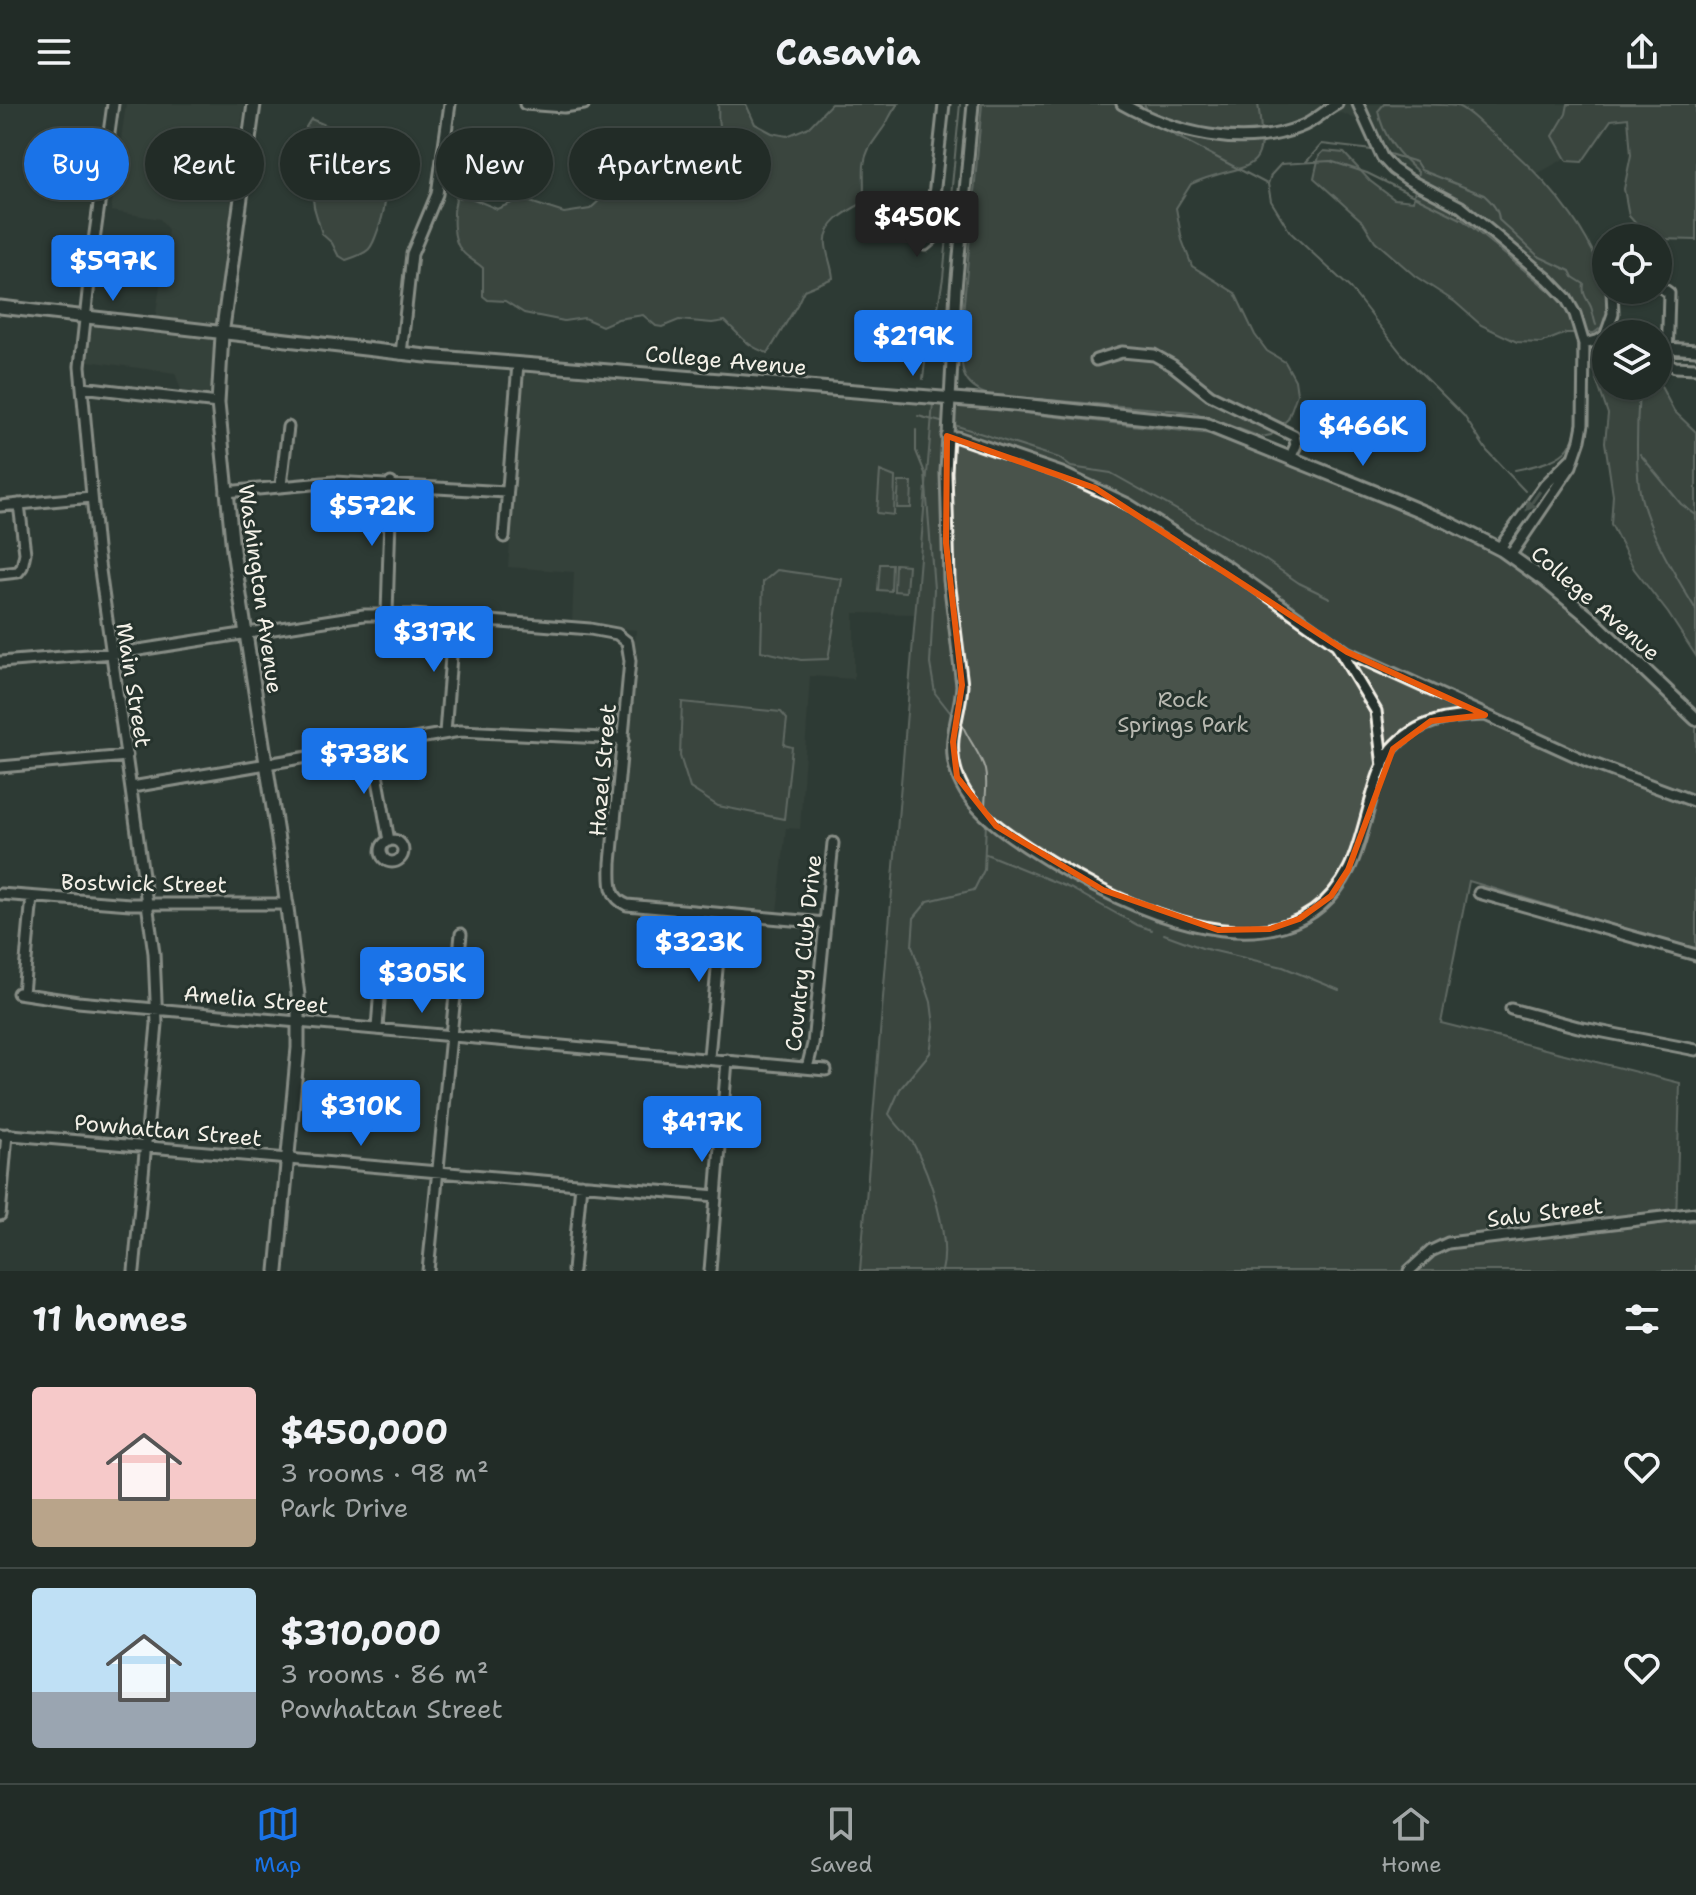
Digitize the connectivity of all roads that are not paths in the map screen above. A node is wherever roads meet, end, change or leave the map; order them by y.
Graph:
1 (113, 104) edge
2 (254, 104) edge
3 (450, 104) edge
4 (525, 104) edge
5 (584, 104) edge
6 (944, 104) edge
7 (973, 104) edge
8 (1122, 104) edge
9 (1337, 104) edge
10 (1358, 104) edge
11 (934, 196) dead end
12 (0, 307) edge
13 (85, 317) junction
14 (222, 335) junction
15 (1592, 342) edge
16 (1584, 344) junction
17 (1672, 348) edge
18 (1696, 350) edge
19 (401, 354) junction
20 (1096, 360) dead end
21 (518, 364) junction
22 (1672, 364) edge
23 (1696, 368) edge
24 (82, 387) junction
25 (950, 399) junction
26 (218, 403) junction
27 (288, 427) dead end
28 (947, 436) junction
29 (1290, 458) junction
30 (1573, 458) junction
31 (391, 483) junction
32 (281, 485) junction
33 (226, 492) junction
34 (506, 492) junction
35 (91, 497) junction
36 (19, 504) junction
37 (0, 506) edge
38 (504, 537) dead end
39 (1499, 549) junction
40 (1510, 556) junction
41 (0, 574) edge
42 (387, 614) junction
43 (454, 618) junction
44 (245, 633) junction
45 (1337, 646) junction
46 (111, 653) junction
47 (0, 662) edge
48 (1485, 715) junction
49 (1696, 719) edge
50 (445, 733) junction
51 (624, 739) junction
52 (372, 746) junction
53 (127, 756) junction
54 (266, 765) junction
55 (1383, 766) junction
56 (0, 767) edge
57 (132, 787) junction
58 (1696, 802) edge
59 (389, 841) dead end
60 (833, 843) dead end
61 (1479, 893) dead end
62 (0, 894) edge
63 (32, 897) junction
64 (148, 904) junction
65 (288, 904) junction
66 (722, 914) junction
67 (825, 923) junction
68 (461, 934) dead end
69 (1696, 955) edge
70 (456, 983) junction
71 (157, 1009) junction
72 (1511, 1009) dead end
73 (299, 1020) junction
74 (377, 1028) junction
75 (451, 1035) junction
76 (1696, 1050) edge
77 (709, 1057) junction
78 (727, 1060) junction
79 (807, 1068) junction
80 (826, 1070) dead end
81 (3, 1134) edge
82 (145, 1147) junction
83 (288, 1158) junction
84 (437, 1171) junction
85 (581, 1184) junction
86 (716, 1196) junction
87 (1696, 1213) edge
88 (0, 1215) edge
89 (134, 1271) edge
90 (277, 1271) edge
91 (428, 1271) edge
92 (573, 1271) edge
93 (710, 1271) edge
94 (1409, 1271) edge

1 - 13 street, Main Street
2 - 14 main road, Washington Avenue
3 - 19 street
4 - 5 street
6 - 11 street
7 - 25 street
8 - 9 street
10 - 16 street
12 - 13 main road, College Avenue
13 - 14 main road, College Avenue
13 - 24 street, Main Street
14 - 19 main road, College Avenue
14 - 26 main road, Washington Avenue
15 - 16 street
16 - 30 street
17 - 18 street
19 - 21 main road, College Avenue
20 - 29 street
21 - 25 main road, College Avenue
21 - 34 street
22 - 23 street
24 - 26 street
24 - 35 street, Main Street
25 - 28 street
25 - 29 main road, College Avenue
26 - 33 main road, Washington Avenue
27 - 32 street
28 - 45 street
28 - 55 street
29 - 39 main road, College Avenue
30 -> 39 street
30 - 40 street
31 - 32 street
31 - 34 street
31 - 42 street
32 - 33 street
33 - 44 main road, Washington Avenue
34 - 38 street
35 - 36 street
35 - 46 street, Main Street
36 - 37 street
36 - 41 street
39 - 40 main road, College Avenue
40 - 49 main road, College Avenue
42 - 43 street
42 - 44 street
43 - 50 street
43 - 51 street, Hazel Street
44 - 46 street
44 - 54 main road, Washington Avenue
45 - 48 street
45 - 55 street
46 - 47 street
46 - 53 street, Main Street
48 - 55 street
48 - 58 street
50 - 51 street
50 - 52 street
51 - 66 street, Hazel Street
52 - 54 street
52 - 59 street
53 - 56 street
53 - 57 street, Main Street
54 - 57 street
54 - 65 main road, Washington Avenue
57 - 64 street, Main Street
60 - 67 street, Country Club Drive
61 - 69 street
62 - 63 street, Bostwick Street
63 - 64 street, Bostwick Street
63 - 71 street, Amelia Street
64 - 65 street, Bostwick Street
64 - 71 street, Main Street
65 - 73 main road, Washington Avenue
66 - 67 street
66 - 77 street
67 - 79 street, Country Club Drive
68 - 70 street
70 - 74 street
70 - 75 street
71 - 73 street, Amelia Street
71 - 82 street, Main Street
72 - 76 street
73 - 74 street, Amelia Street
73 - 83 main road, Washington Avenue
74 - 75 street, Amelia Street
75 - 77 street, Amelia Street
75 - 84 street
77 - 78 street, Amelia Street
78 - 79 street, Amelia Street
78 - 86 street
79 - 80 street, Amelia Street
81 - 82 street, Powhattan Street
81 - 88 street
82 - 83 street, Powhattan Street
82 - 89 street, Main Street
83 - 84 street, Powhattan Street
83 - 90 main road, Washington Avenue
84 - 85 street, Powhattan Street
84 - 91 street
85 - 86 street, Powhattan Street
85 - 92 street
86 - 93 street
87 - 94 street, Salu Street

